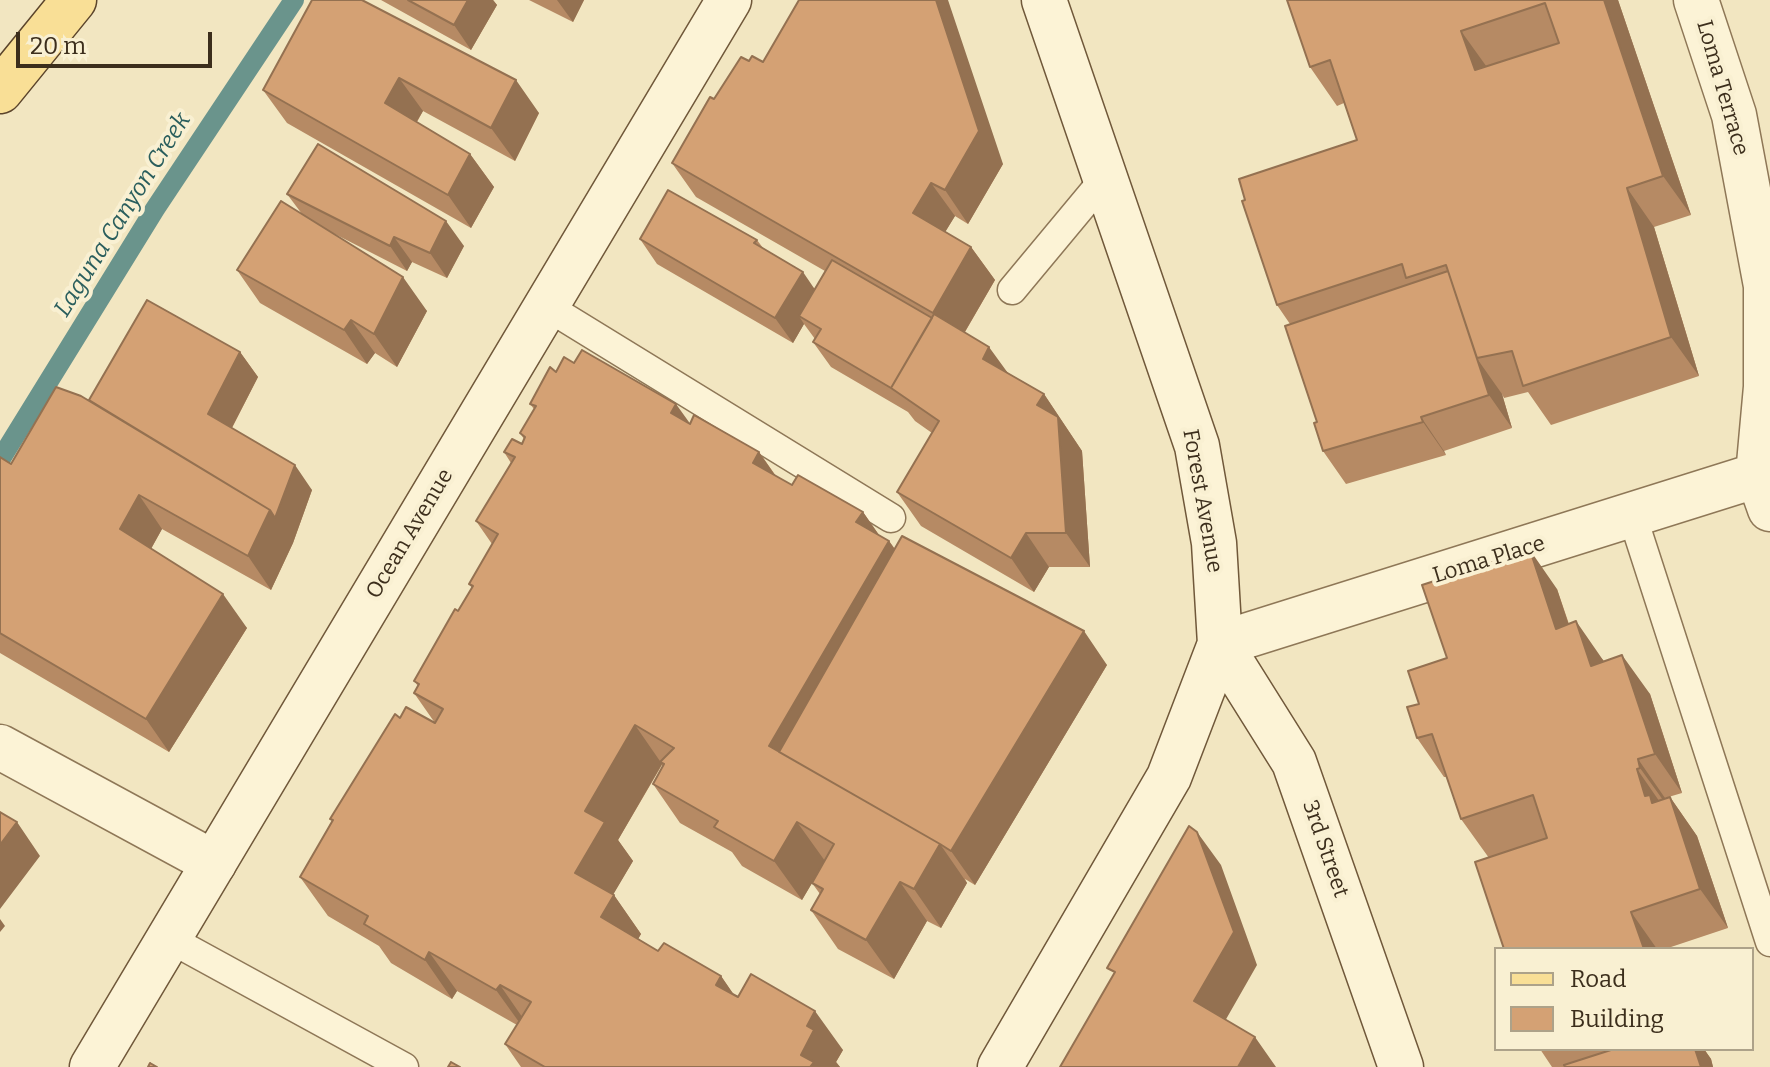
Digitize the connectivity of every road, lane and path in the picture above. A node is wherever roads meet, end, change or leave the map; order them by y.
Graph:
1 (74, 0) edge
2 (729, 0) edge
3 (1044, 0) edge
4 (1696, 0) edge
5 (0, 91) edge
6 (1106, 177) junction
7 (1012, 290) dead end
8 (546, 306) junction
9 (1764, 492) edge
10 (1632, 515) junction
11 (891, 518) dead end
12 (1220, 644) junction
13 (0, 747) edge
14 (214, 863) junction
15 (168, 938) junction
16 (1770, 942) edge
17 (92, 1067) edge
18 (404, 1067) edge
19 (1000, 1067) edge
20 (1401, 1067) edge

1 - 5 main road
2 - 8 street, Ocean Avenue
3 - 6 street, Forest Avenue
4 - 9 street, Loma Terrace
6 - 7 lane
6 - 12 street, Forest Avenue
8 - 11 lane
8 - 14 street, Ocean Avenue
9 - 10 street, Loma Place
10 - 12 street, Loma Place
10 - 16 lane
12 - 19 street, Forest Avenue
12 - 20 street, 3rd Street
13 - 14 street
14 - 15 street, Ocean Avenue
15 - 17 street, Ocean Avenue
15 - 18 lane

